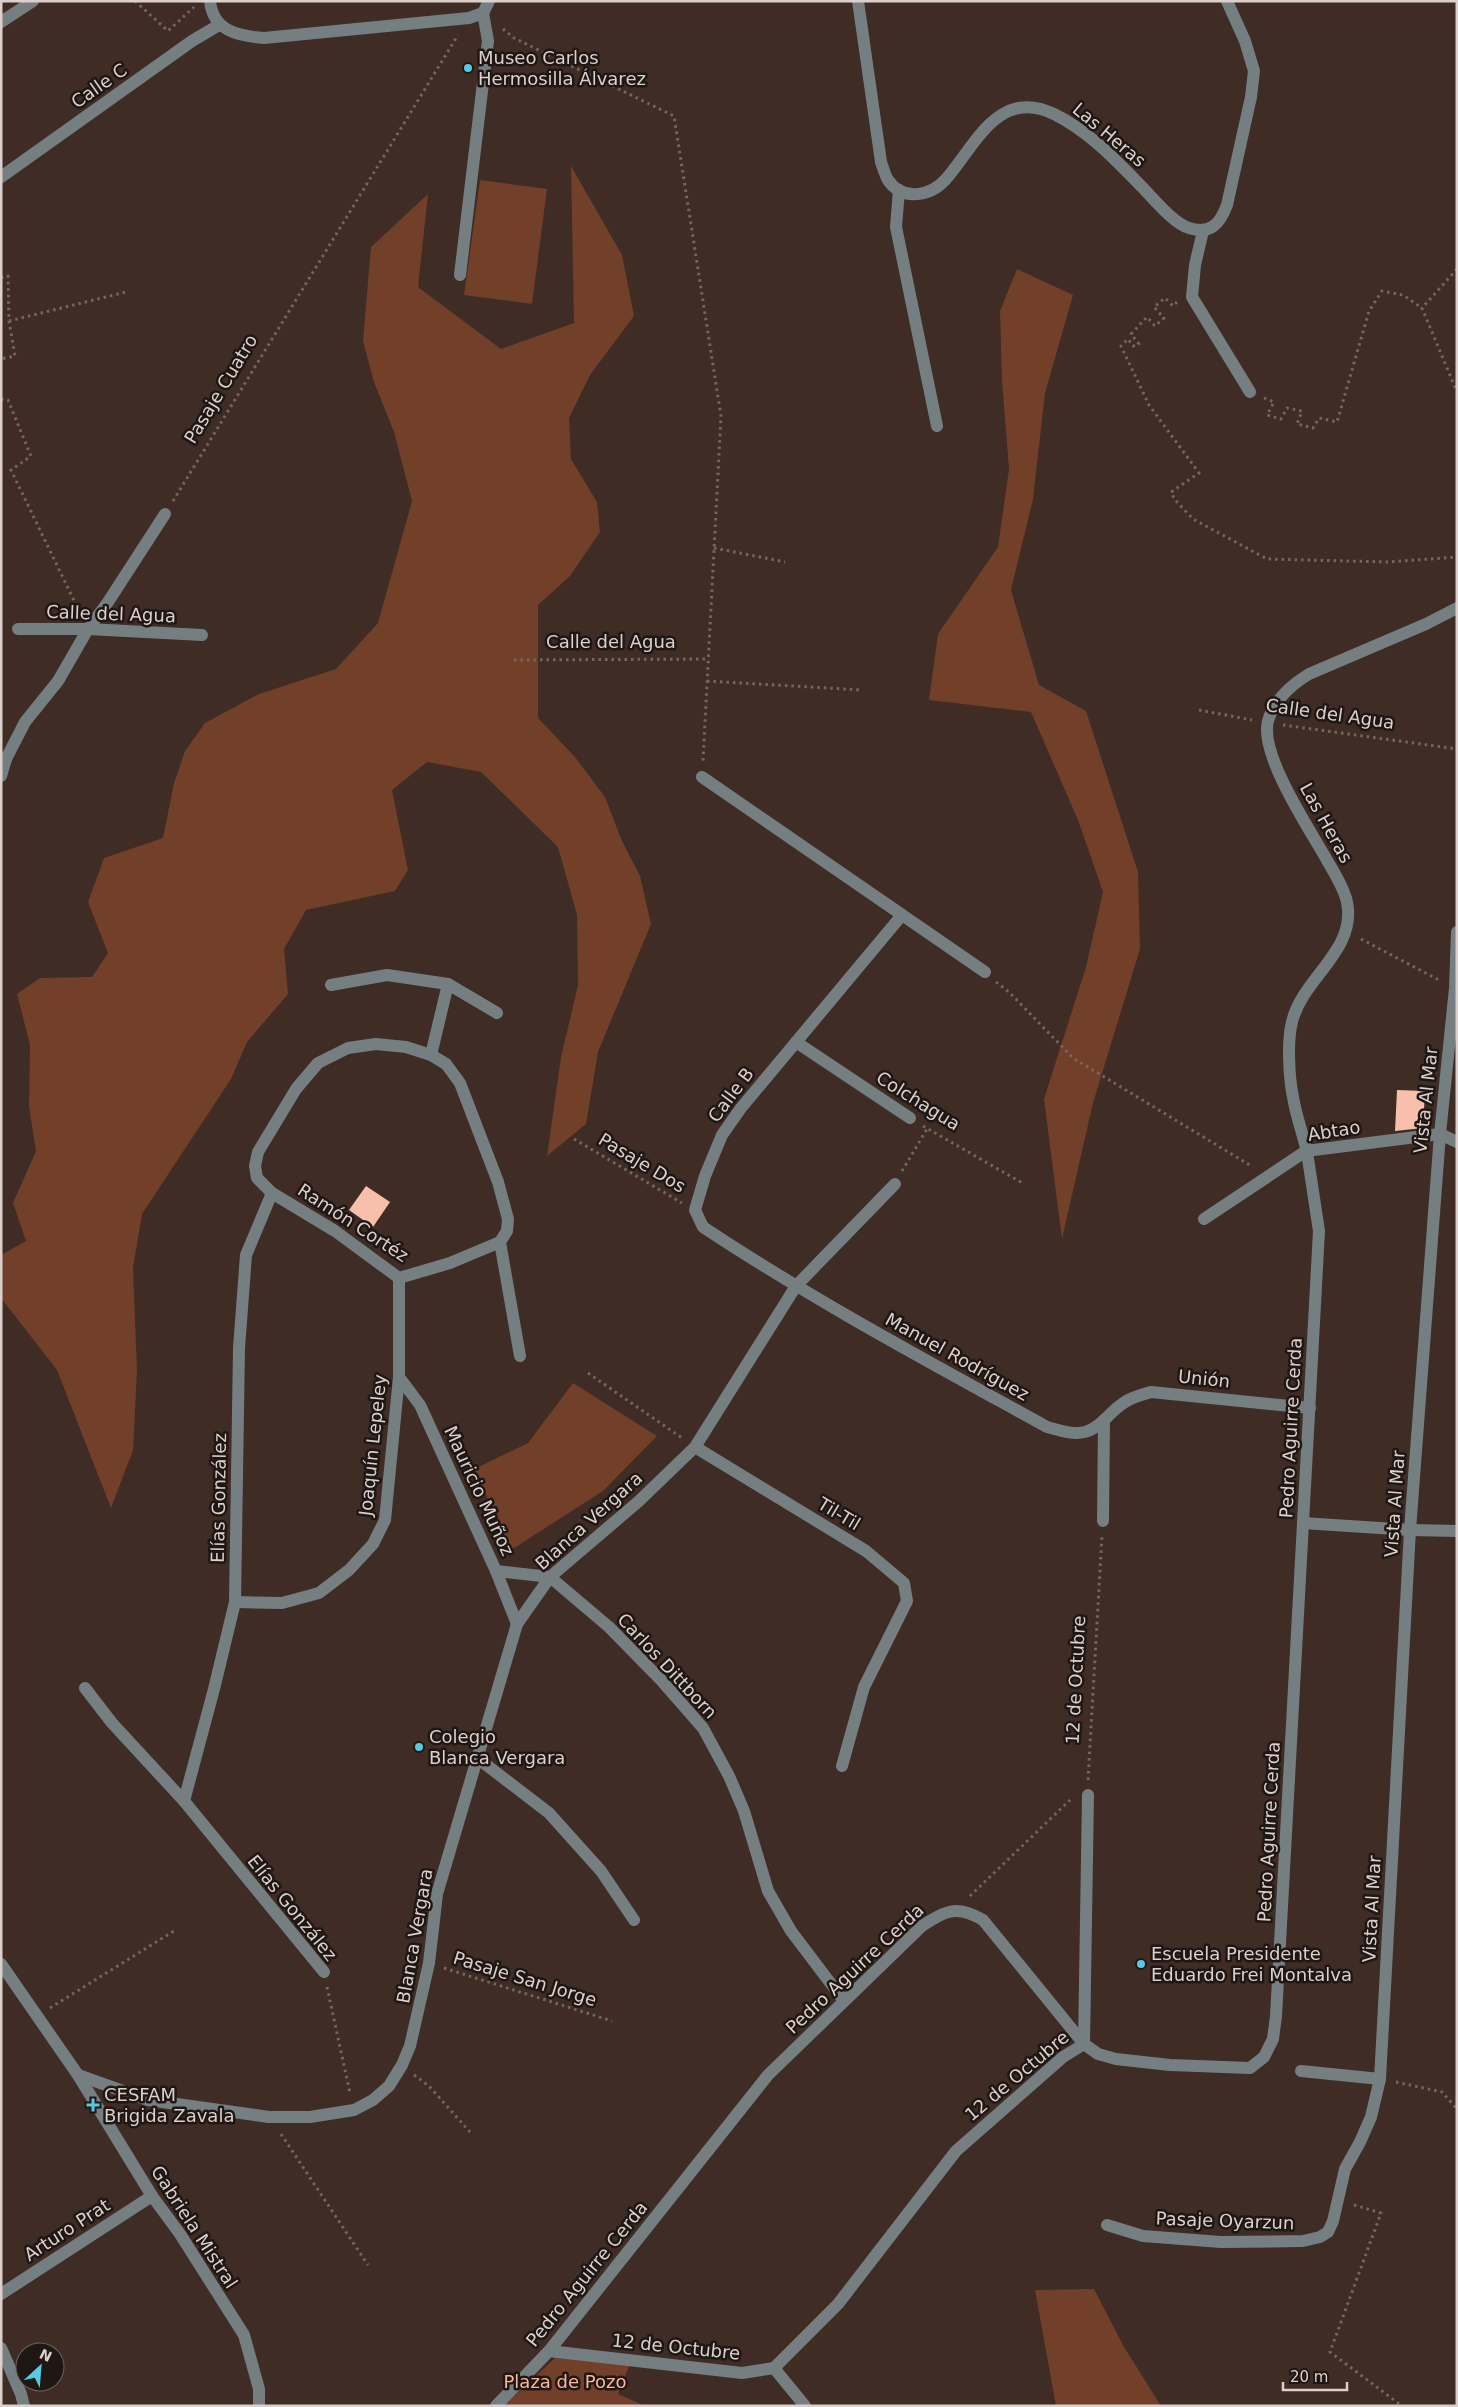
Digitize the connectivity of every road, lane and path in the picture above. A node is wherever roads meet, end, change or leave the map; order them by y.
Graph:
1 (34, 1) edge
2 (135, 1) edge
3 (200, 1) edge
4 (210, 1) edge
5 (489, 1) edge
6 (858, 1) edge
7 (1227, 1) edge
8 (483, 13) junction
9 (469, 18) junction
10 (1, 22) edge
11 (219, 25) junction
12 (1, 177) edge
13 (899, 190) junction
14 (1203, 231) junction
15 (1457, 269) edge
16 (460, 275) dead end
17 (1, 278) edge
18 (126, 292) dead end
19 (1181, 297) dead end
20 (1422, 308) junction
21 (9, 321) junction
22 (1, 359) edge
23 (1250, 392) joint
24 (1457, 392) edge
25 (1, 399) edge
26 (937, 426) dead end
27 (165, 514) joint
28 (714, 548) junction
29 (1457, 557) edge
30 (785, 562) dead end
31 (1457, 608) edge
32 (18, 629) dead end
33 (88, 629) junction
34 (202, 635) dead end
35 (708, 659) junction
36 (514, 660) dead end
37 (707, 681) junction
38 (862, 690) dead end
39 (1198, 710) dead end
40 (1267, 723) junction
41 (1457, 749) edge
42 (1, 776) edge
43 (702, 777) joint
44 (902, 915) junction
45 (1347, 931) junction
46 (1457, 932) edge
47 (985, 972) joint
48 (448, 984) junction
49 (331, 985) dead end
50 (1455, 988) junction
51 (497, 1013) dead end
52 (1454, 1014) edge
53 (796, 1042) junction
54 (431, 1055) junction
55 (910, 1118) joint
56 (927, 1129) junction
57 (1440, 1134) junction
58 (574, 1139) dead end
59 (1457, 1142) edge
60 (1306, 1151) junction
61 (1268, 1177) junction
62 (895, 1184) joint
63 (1024, 1184) dead end
64 (272, 1193) junction
65 (695, 1210) junction
66 (1204, 1219) dead end
67 (500, 1242) junction
68 (399, 1278) junction
69 (796, 1286) junction
70 (520, 1356) dead end
71 (588, 1373) dead end
72 (399, 1377) junction
73 (1310, 1408) junction
74 (1104, 1420) junction
75 (695, 1447) junction
76 (1103, 1521) joint
77 (1303, 1523) junction
78 (1410, 1530) junction
79 (1457, 1531) edge
80 (496, 1571) junction
81 (550, 1577) junction
82 (235, 1602) junction
83 (517, 1624) junction
84 (85, 1688) dead end
85 (476, 1757) junction
86 (842, 1766) dead end
87 (1088, 1795) junction
88 (184, 1801) junction
89 (955, 1910) junction
90 (634, 1920) dead end
91 (177, 1929) dead end
92 (429, 1963) junction
93 (1, 1964) edge
94 (324, 1972) joint
95 (844, 2001) junction
96 (38, 2016) junction
97 (612, 2021) dead end
98 (1084, 2044) junction
99 (1301, 2071) dead end
100 (78, 2075) junction
101 (1380, 2079) junction
102 (429, 2086) dead end
103 (1457, 2109) edge
104 (354, 2110) junction
105 (269, 2117) junction
106 (470, 2132) dead end
107 (152, 2196) junction
108 (1337, 2200) junction
109 (1107, 2225) dead end
110 (368, 2265) dead end
111 (1, 2294) edge
112 (1, 2348) edge
113 (549, 2350) junction
114 (774, 2368) junction
115 (24, 2406) edge
116 (259, 2406) edge
117 (496, 2406) edge
118 (805, 2406) edge
119 (1402, 2406) edge

1 - 10 street
2 - 3 path
4 - 11 street
5 - 8 street
6 - 13 street
7 - 14 street
8 - 9 street
8 - 16 street
8 - 28 path
9 - 11 street
9 - 27 path, Pasaje Cuatro
11 - 12 street, Calle C
13 - 14 street, Las Heras
13 - 26 street
14 - 23 street
15 - 20 path
17 - 21 path
18 - 21 path
19 - 29 path
20 - 23 path
20 - 24 path
21 - 22 path
25 - 33 path
27 - 33 street
28 - 30 path
28 - 35 path
31 - 40 street
32 - 33 street, Calle del Agua
33 - 34 street, Calle del Agua
33 - 42 street
35 - 36 path, Calle del Agua
35 - 37 path
37 - 38 path
37 - 43 path
39 - 40 path, Calle del Agua
40 - 41 path, Calle del Agua
40 - 45 street, Las Heras
43 - 44 street
44 - 47 street
44 - 53 street, Calle B
45 - 50 path
45 - 60 street, Las Heras
46 - 50 street, Vista Al Mar
47 - 61 path
48 - 49 street
48 - 51 street
48 - 54 street
50 - 52 street, Vista Al Mar
52 - 57 street, Vista Al Mar
53 - 55 street, Colchagua
53 - 65 street, Calle B
54 - 64 street, Ramón Cortéz
54 - 67 street, Ramón Cortéz
55 - 56 path, Colchagua
56 - 62 path
56 - 63 path, Colchagua
57 - 59 street
57 - 60 street, Abtao
57 - 78 street, Vista Al Mar
58 - 65 path, Pasaje Dos
60 - 61 street, Abtao
60 - 73 street, Pedro Aguirre Cerda
61 - 66 street, Abtao
62 - 69 street, Blanca Vergara
64 - 68 street, Ramón Cortéz
64 - 82 street, Elías González
65 - 69 street
67 - 68 street, Ramón Cortéz
67 - 70 street
68 - 72 street, Joaquín Lepeley
69 - 74 street, Manuel Rodríguez
69 - 75 street, Blanca Vergara
71 - 75 path
72 - 80 street, Mauricio Muñoz
72 - 82 street, Joaquín Lepeley
73 - 74 street, Unión
73 - 77 street, Pedro Aguirre Cerda
74 - 76 street
75 - 81 street, Blanca Vergara
75 - 86 street, Til-Til
76 - 87 path, 12 de Octubre
77 - 78 street
77 - 98 street, Pedro Aguirre Cerda
78 - 79 street
78 - 101 street, Vista Al Mar
80 - 81 street
80 - 83 street, Mauricio Muñoz
81 - 83 street, Blanca Vergara
81 - 95 street, Carlos Dittborn
82 - 88 street, Elías González
83 - 85 street, Blanca Vergara
84 - 88 street, Elías González
85 - 90 street
85 - 92 street, Blanca Vergara
87 - 89 path
87 - 98 street, 12 de Octubre
88 - 94 street, Elías González
89 - 95 street, Pedro Aguirre Cerda
89 - 98 street, Pedro Aguirre Cerda
91 - 96 path
92 - 97 path, Pasaje San Jorge
92 - 104 street, Blanca Vergara
93 - 96 street
94 - 104 path, Elías González
95 - 113 street, Pedro Aguirre Cerda
96 - 100 street
98 - 114 street, 12 de Octubre
99 - 101 street
100 - 105 street, Blanca Vergara
100 - 107 street, Gabriela Mistral
101 - 103 path
101 - 108 street, Pasaje Oyarzun
102 - 106 path
104 - 105 street, Blanca Vergara
105 - 110 path
107 - 111 street, Arturo Prat
107 - 116 street, Gabriela Mistral
108 - 109 street, Pasaje Oyarzun
108 - 119 path
112 - 115 street
113 - 114 street, 12 de Octubre
113 - 117 street, Pedro Aguirre Cerda
114 - 118 street

